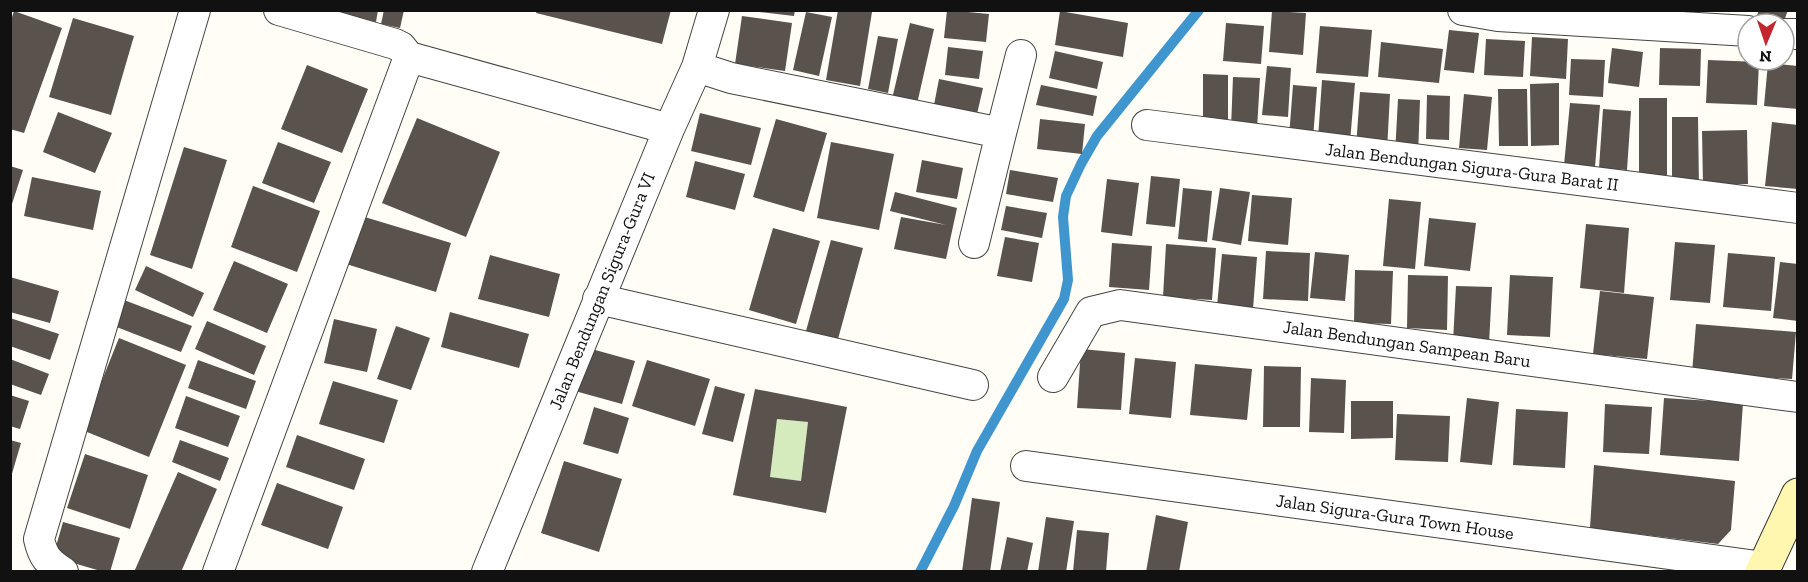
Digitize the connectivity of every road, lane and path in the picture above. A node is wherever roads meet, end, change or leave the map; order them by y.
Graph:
1 (195, 10) edge
2 (714, 10) edge
3 (1462, 10) edge
4 (287, 11) edge
5 (1736, 30) edge
6 (1021, 55) dead end
7 (409, 57) junction
8 (697, 67) junction
9 (1147, 125) dead end
10 (669, 129) junction
11 (1001, 133) junction
12 (1797, 208) edge
13 (974, 243) dead end
14 (598, 299) junction
15 (1053, 377) dead end
16 (973, 385) dead end
17 (1797, 397) edge
18 (1026, 466) dead end
19 (1797, 495) edge
20 (1763, 569) edge
21 (63, 572) edge
22 (218, 572) edge
23 (487, 572) edge

1 - 21 street
2 - 8 street, Jalan Bendungan Sigura-Gura VI
3 - 5 street
4 - 7 street
6 - 11 street
7 - 10 street
7 - 22 street
8 - 10 street, Jalan Bendungan Sigura-Gura VI
8 - 11 street
9 - 12 street, Jalan Bendungan Sigura-Gura Barat II
10 - 14 street, Jalan Bendungan Sigura-Gura VI
11 - 13 street
14 - 16 street
14 - 23 street, Jalan Bendungan Sigura-Gura VI
15 - 17 street, Jalan Bendungan Sampean Baru
18 - 20 street, Jalan Sigura-Gura Town House
19 - 20 main road

